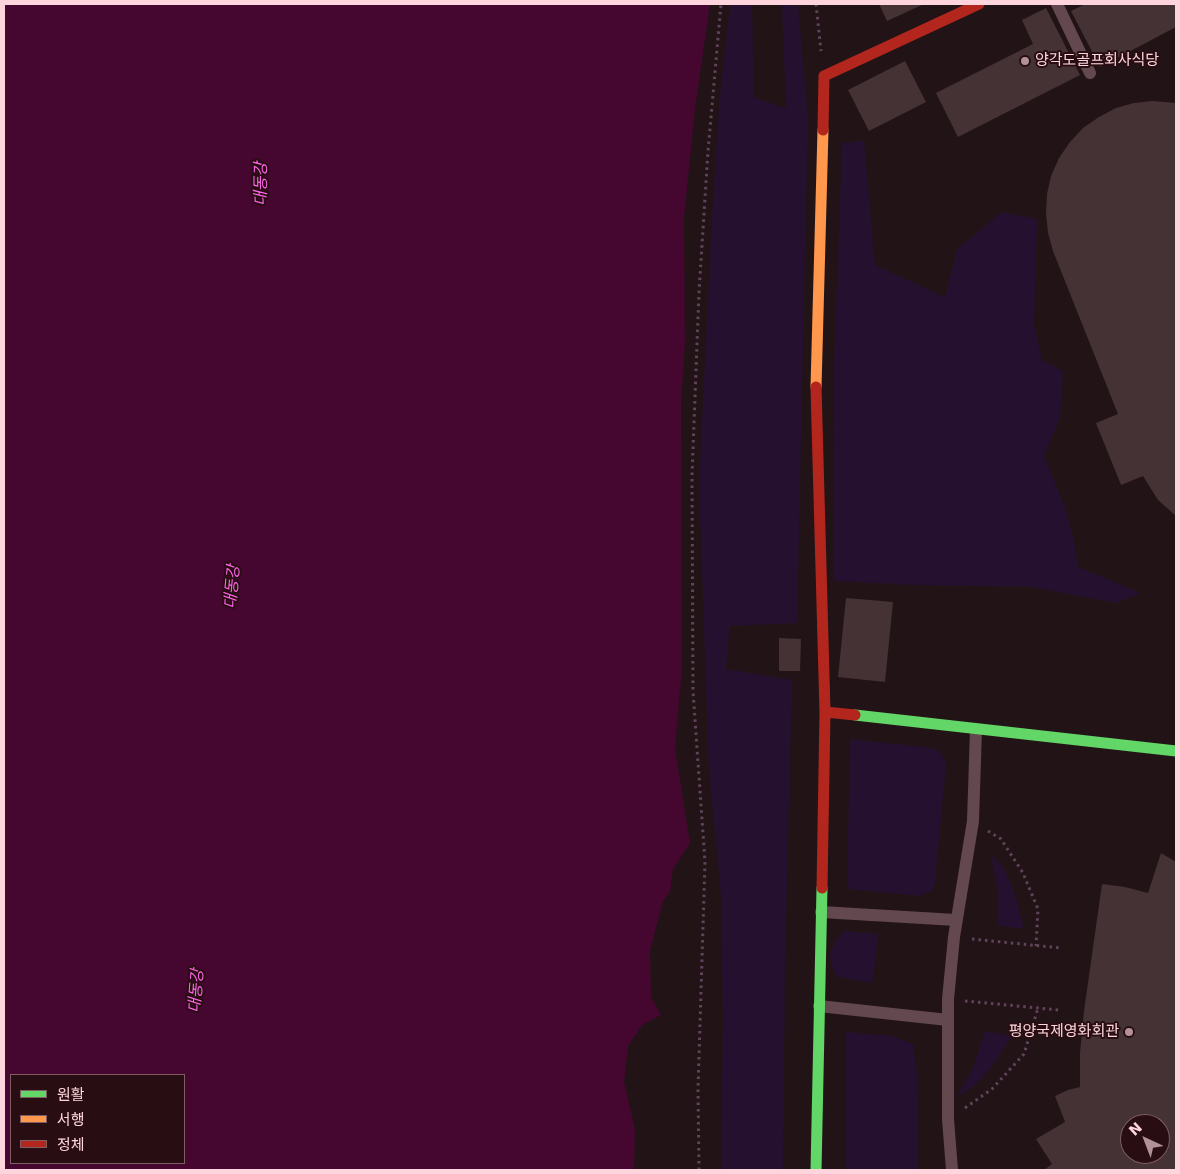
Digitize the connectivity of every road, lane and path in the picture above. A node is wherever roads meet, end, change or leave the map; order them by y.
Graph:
1 (721, 4) edge
2 (816, 4) edge
3 (979, 4) edge
4 (1057, 4) edge
5 (1090, 73) dead end
6 (824, 76) junction
7 (825, 712) junction
8 (976, 730) junction
9 (1176, 751) edge
10 (973, 821) junction
11 (821, 912) junction
12 (956, 920) junction
13 (954, 937) junction
14 (1036, 946) junction
15 (1060, 948) dead end
16 (948, 999) junction
17 (819, 1006) junction
18 (1038, 1008) junction
19 (1059, 1010) dead end
20 (948, 1020) junction
21 (948, 1119) junction
22 (699, 1170) edge
23 (816, 1170) edge
24 (952, 1170) edge

1 - 22 path
2 - 6 path
3 - 6 street
4 - 5 lane
6 - 7 street
7 - 8 street
7 - 11 street
8 - 9 street
8 - 10 lane
10 - 12 lane
10 - 14 path
11 - 12 lane
11 - 17 street
12 - 13 lane
13 - 14 path
13 - 16 lane
14 - 15 path
16 - 18 path
16 - 20 lane
17 - 20 lane
17 - 23 street
18 - 19 path
18 - 21 path
20 - 21 lane
21 - 24 lane

